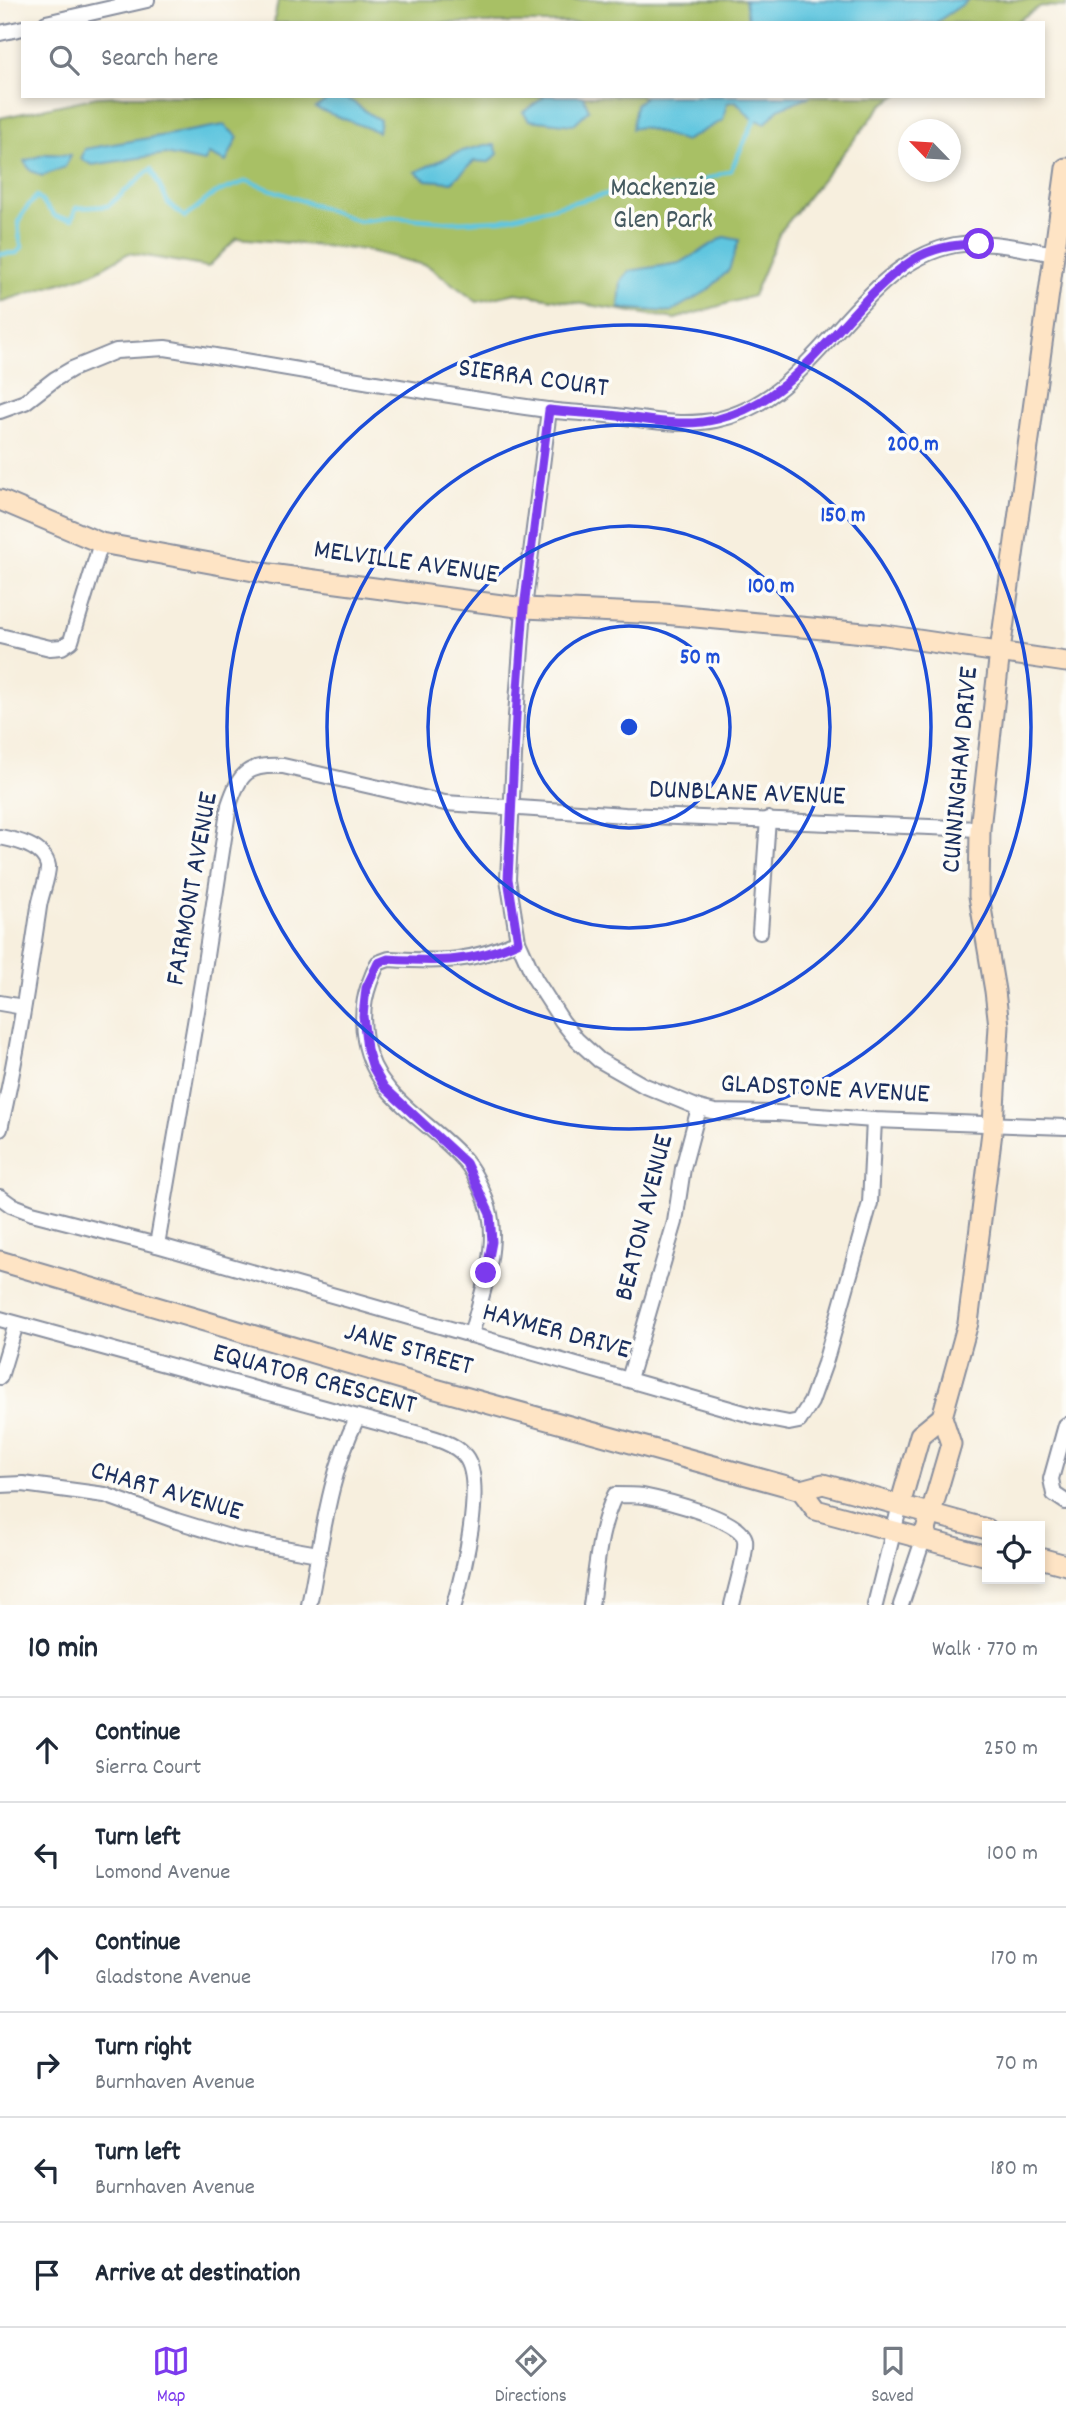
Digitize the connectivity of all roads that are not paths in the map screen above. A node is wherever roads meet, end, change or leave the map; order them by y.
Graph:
1 (147, 0) edge
2 (55, 21) edge
3 (21, 28) edge
4 (0, 33) edge
5 (1066, 168) edge
6 (1055, 254) junction
7 (549, 410) junction
8 (0, 411) edge
9 (0, 500) edge
10 (101, 543) junction
11 (524, 608) junction
12 (0, 636) edge
13 (1000, 651) junction
14 (1066, 662) edge
15 (512, 807) junction
16 (768, 819) junction
17 (980, 829) junction
18 (0, 837) edge
19 (760, 932) dead end
20 (518, 942) junction
21 (0, 1003) edge
22 (23, 1007) junction
23 (699, 1108) junction
24 (874, 1120) junction
25 (993, 1124) junction
26 (1066, 1127) edge
27 (0, 1129) edge
28 (0, 1197) edge
29 (157, 1245) junction
30 (0, 1261) edge
31 (0, 1319) edge
32 (16, 1324) junction
33 (471, 1335) junction
34 (0, 1377) edge
35 (629, 1379) junction
36 (942, 1417) junction
37 (357, 1418) junction
38 (1066, 1426) edge
39 (0, 1485) edge
40 (801, 1490) junction
41 (1066, 1502) edge
42 (900, 1506) junction
43 (930, 1513) junction
44 (982, 1528) edge
45 (893, 1532) junction
46 (923, 1540) junction
47 (318, 1554) junction
48 (982, 1555) edge
49 (1045, 1559) edge
50 (1066, 1565) edge
51 (309, 1605) edge
52 (454, 1605) edge
53 (591, 1605) edge
54 (732, 1605) edge
55 (875, 1605) edge
56 (901, 1605) edge

1 - 2 street
3 - 4 street
5 - 6 street, CUNNINGHAM DRIVE
6 - 7 street, SIERRA COURT
6 - 13 street, CUNNINGHAM DRIVE
7 - 8 street, SIERRA COURT
7 - 11 street, GLADSTONE AVENUE
9 - 10 street, MELVILLE AVENUE
10 - 11 street, MELVILLE AVENUE
10 - 12 street
11 - 13 street, MELVILLE AVENUE
11 - 15 street, GLADSTONE AVENUE
13 - 14 street, MELVILLE AVENUE
13 - 17 street, CUNNINGHAM DRIVE
15 - 16 street, DUNBLANE AVENUE
15 - 20 street, GLADSTONE AVENUE
15 - 29 street, FAIRMONT AVENUE
16 - 17 street, DUNBLANE AVENUE
16 - 19 street
17 - 25 street, CUNNINGHAM DRIVE
18 - 22 street
20 - 23 street, GLADSTONE AVENUE
20 - 33 street
21 - 22 street
22 - 27 street
23 - 24 street, GLADSTONE AVENUE
23 - 35 street, BEATON AVENUE
24 - 25 street, GLADSTONE AVENUE
24 - 35 street, HAYMER DRIVE
25 - 26 street, GLADSTONE AVENUE
25 - 36 street, CUNNINGHAM DRIVE
28 - 29 street, HAYMER DRIVE
29 - 33 street, HAYMER DRIVE
30 - 40 street, JANE STREET
31 - 32 street, EQUATOR CRESCENT
32 - 34 street
32 - 37 street, EQUATOR CRESCENT
33 - 35 street, HAYMER DRIVE
36 - 42 street, CUNNINGHAM DRIVE
36 - 43 street, CUNNINGHAM DRIVE
37 - 47 street
37 - 52 street, EQUATOR CRESCENT
38 - 41 street
39 - 47 street, CHART AVENUE
40 - 42 street, JANE STREET
40 - 45 street, JANE STREET
42 - 43 street, JANE STREET
42 - 45 street
43 - 44 street, JANE STREET
43 - 46 street, CUNNINGHAM DRIVE
45 - 46 street, JANE STREET
45 - 55 street
46 - 48 street, JANE STREET
46 - 56 street
47 - 51 street
49 - 50 street
53 - 54 street

